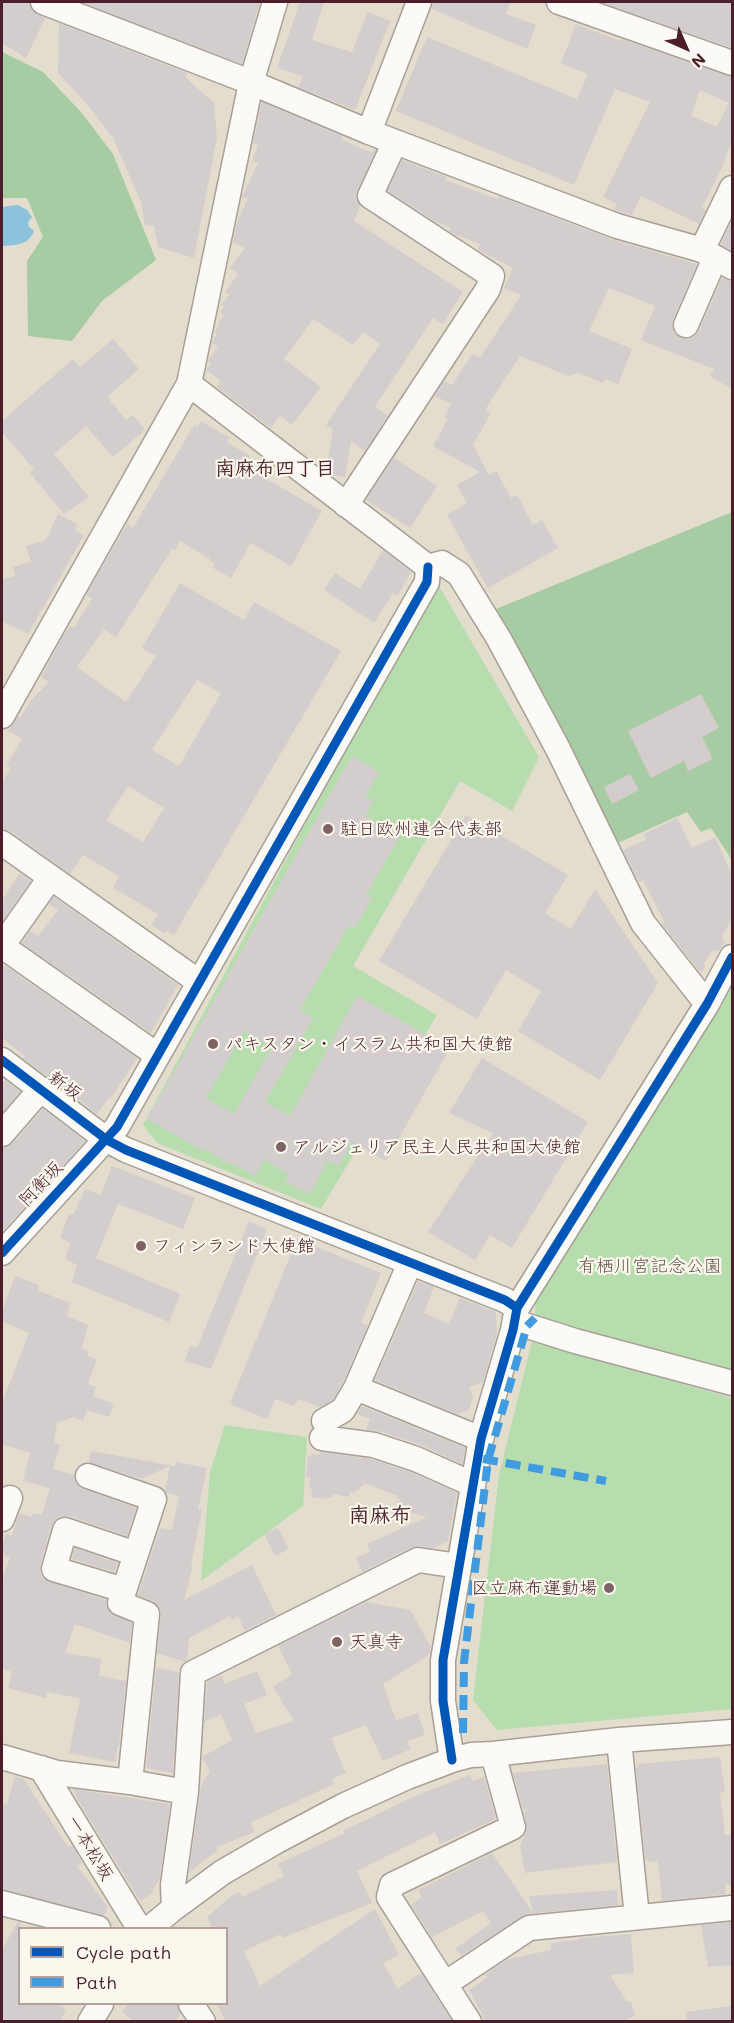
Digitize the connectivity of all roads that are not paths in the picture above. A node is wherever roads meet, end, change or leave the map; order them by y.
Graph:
1 (43, 2) edge
2 (275, 2) edge
3 (419, 2) edge
4 (559, 2) edge
5 (732, 63) edge
6 (251, 83) junction
7 (369, 132) junction
8 (395, 142) junction
9 (732, 188) edge
10 (717, 258) edge
11 (686, 325) dead end
12 (189, 384) junction
13 (346, 505) junction
14 (428, 567) junction
15 (2, 716) edge
16 (2, 843) edge
17 (50, 878) junction
18 (2, 947) edge
19 (732, 957) edge
20 (199, 982) junction
21 (707, 1004) junction
22 (157, 1055) junction
23 (2, 1060) edge
24 (41, 1089) junction
25 (2, 1134) edge
26 (107, 1140) junction
27 (2, 1253) edge
28 (410, 1263) junction
29 (516, 1315) junction
30 (732, 1383) edge
31 (356, 1388) junction
32 (481, 1439) junction
33 (88, 1476) dead end
34 (472, 1484) junction
35 (136, 1554) junction
36 (459, 1566) junction
37 (124, 1590) junction
38 (732, 1732) edge
39 (619, 1740) junction
40 (493, 1754) junction
41 (2, 1757) edge
42 (452, 1760) junction
43 (41, 1768) junction
44 (130, 1782) junction
45 (186, 1792) junction
46 (2, 1903) edge
47 (174, 1908) junction
48 (732, 1908) edge
49 (637, 1917) junction
50 (91, 1927) edge
51 (137, 1927) edge
52 (152, 1927) edge
53 (445, 1984) junction
54 (100, 2005) edge
55 (192, 2005) edge
56 (90, 2022) edge
57 (203, 2022) edge
58 (469, 2022) edge

1 - 6 street
2 - 6 street
3 - 7 street
4 - 5 street
6 - 7 street
6 - 12 street
7 - 8 street
8 - 10 street
8 - 13 street
9 - 10 street
10 - 11 street
12 - 13 street
12 - 15 street
13 - 14 street
14 - 20 street, 阿衡坂
14 - 21 street
16 - 17 street
17 - 18 street
17 - 20 street
18 - 22 street
19 - 21 street
20 - 22 street, 阿衡坂
21 - 29 street
22 - 26 street, 阿衡坂
23 - 24 street, 新坂
24 - 25 street
24 - 26 street, 新坂
26 - 27 street, 阿衡坂
26 - 28 street, 新坂
28 - 29 street, 新坂
28 - 31 street
29 - 30 street, 新坂
29 - 32 street
31 - 32 street
31 - 34 street
32 - 34 street
33 - 35 street
34 - 36 street
35 - 37 street
35 - 37 street
36 - 42 street
36 - 45 street
37 - 44 street
38 - 39 street
39 - 40 street
39 - 49 street
40 - 42 street
40 - 53 street
41 - 43 street
42 - 47 street
43 - 44 street
43 - 51 street, 一本松坂
44 - 45 street
45 - 47 street
46 - 50 street
47 - 52 street
48 - 49 street
49 - 53 street
53 - 58 street
54 - 56 street
55 - 57 street

